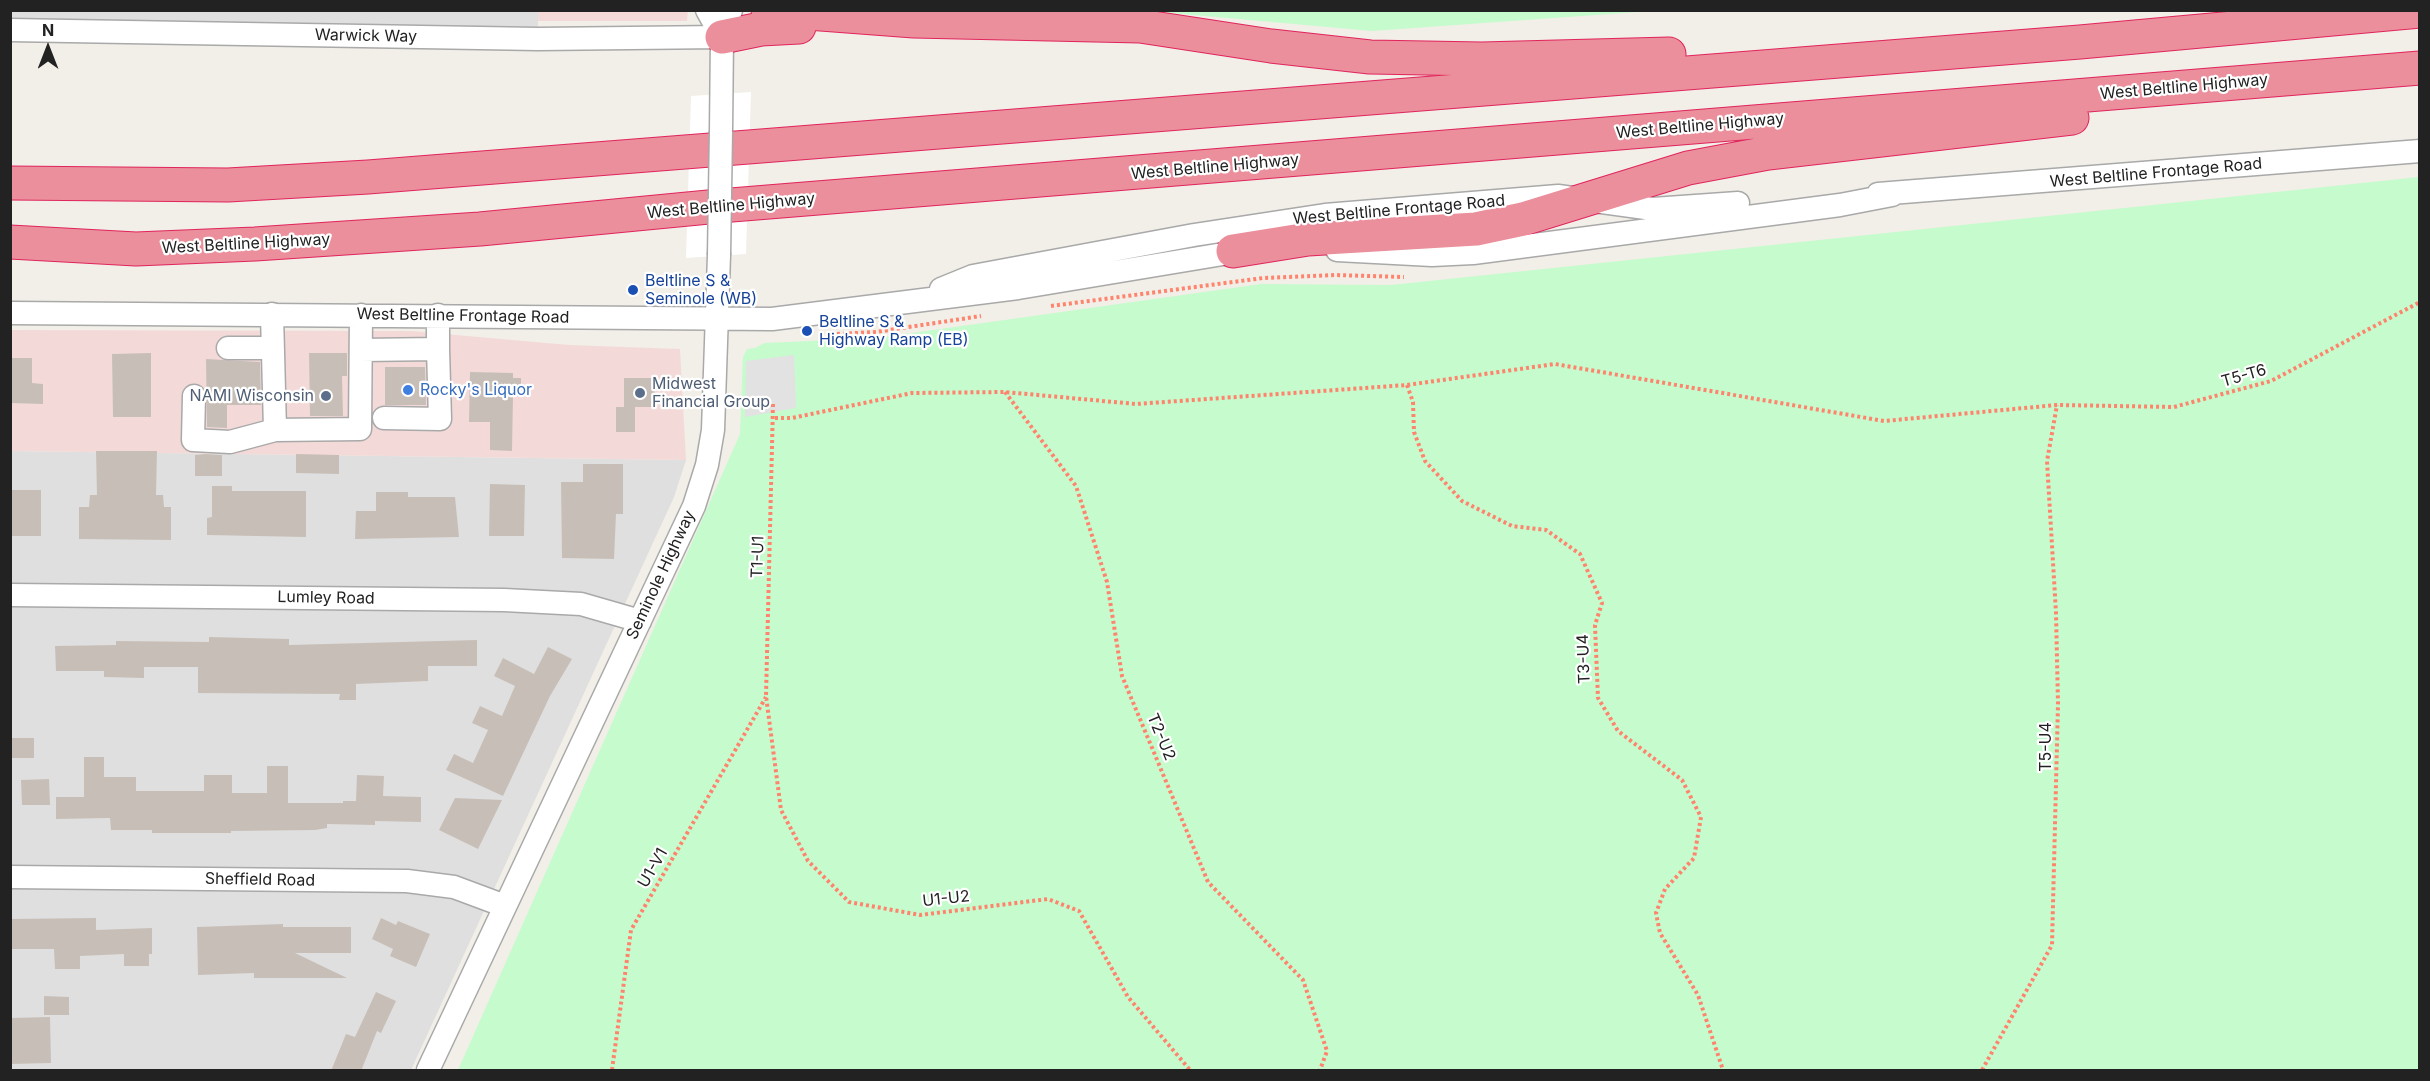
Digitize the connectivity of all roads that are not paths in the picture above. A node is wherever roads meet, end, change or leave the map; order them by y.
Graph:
1 (768, 10) edge
2 (2420, 11) edge
3 (720, 19) edge
4 (915, 21) junction
5 (10, 30) edge
6 (2080, 42) junction
7 (2414, 68) edge
8 (2420, 151) edge
9 (10, 162) edge
10 (10, 183) edge
11 (228, 185) junction
12 (1892, 195) junction
13 (1586, 199) junction
14 (10, 242) edge
15 (136, 249) junction
16 (1233, 251) junction
17 (10, 252) edge
18 (914, 300) junction
19 (10, 313) edge
20 (272, 314) junction
21 (361, 315) junction
22 (438, 315) junction
23 (717, 319) junction
24 (228, 348) dead end
25 (272, 348) junction
26 (438, 349) junction
27 (361, 350) junction
28 (194, 396) dead end
29 (384, 418) dead end
30 (275, 430) junction
31 (10, 595) edge
32 (640, 621) junction
33 (10, 877) edge
34 (505, 906) junction
35 (428, 1071) edge

1 - 4 highway
2 - 6 highway
3 - 4 highway
3 - 5 street, Warwick Way
3 - 23 street, Seminole Highway, bridge
4 - 6 highway
6 - 11 highway
7 - 13 highway
7 - 15 highway, West Beltline Highway
8 - 12 street, West Beltline Frontage Road
9 - 11 highway
10 - 11 highway
12 - 13 street, West Beltline Frontage Road
12 - 16 street, West Beltline Frontage Road
13 - 16 highway
13 - 18 street, West Beltline Frontage Road
14 - 15 highway, West Beltline Highway
15 - 17 highway
16 - 18 street, West Beltline Frontage Road
18 - 23 street, West Beltline Frontage Road
19 - 20 street, West Beltline Frontage Road
20 - 21 street, West Beltline Frontage Road
20 - 25 street
21 - 22 street, West Beltline Frontage Road
21 - 27 street
22 - 23 street, West Beltline Frontage Road
22 - 26 street
23 - 32 street, Seminole Highway
24 - 25 street
25 - 30 street
26 - 27 street
26 - 29 street
27 - 30 street
28 - 30 street
31 - 32 street, Lumley Road
32 - 34 street, Seminole Highway
33 - 34 street, Sheffield Road
34 - 35 street, Seminole Highway

